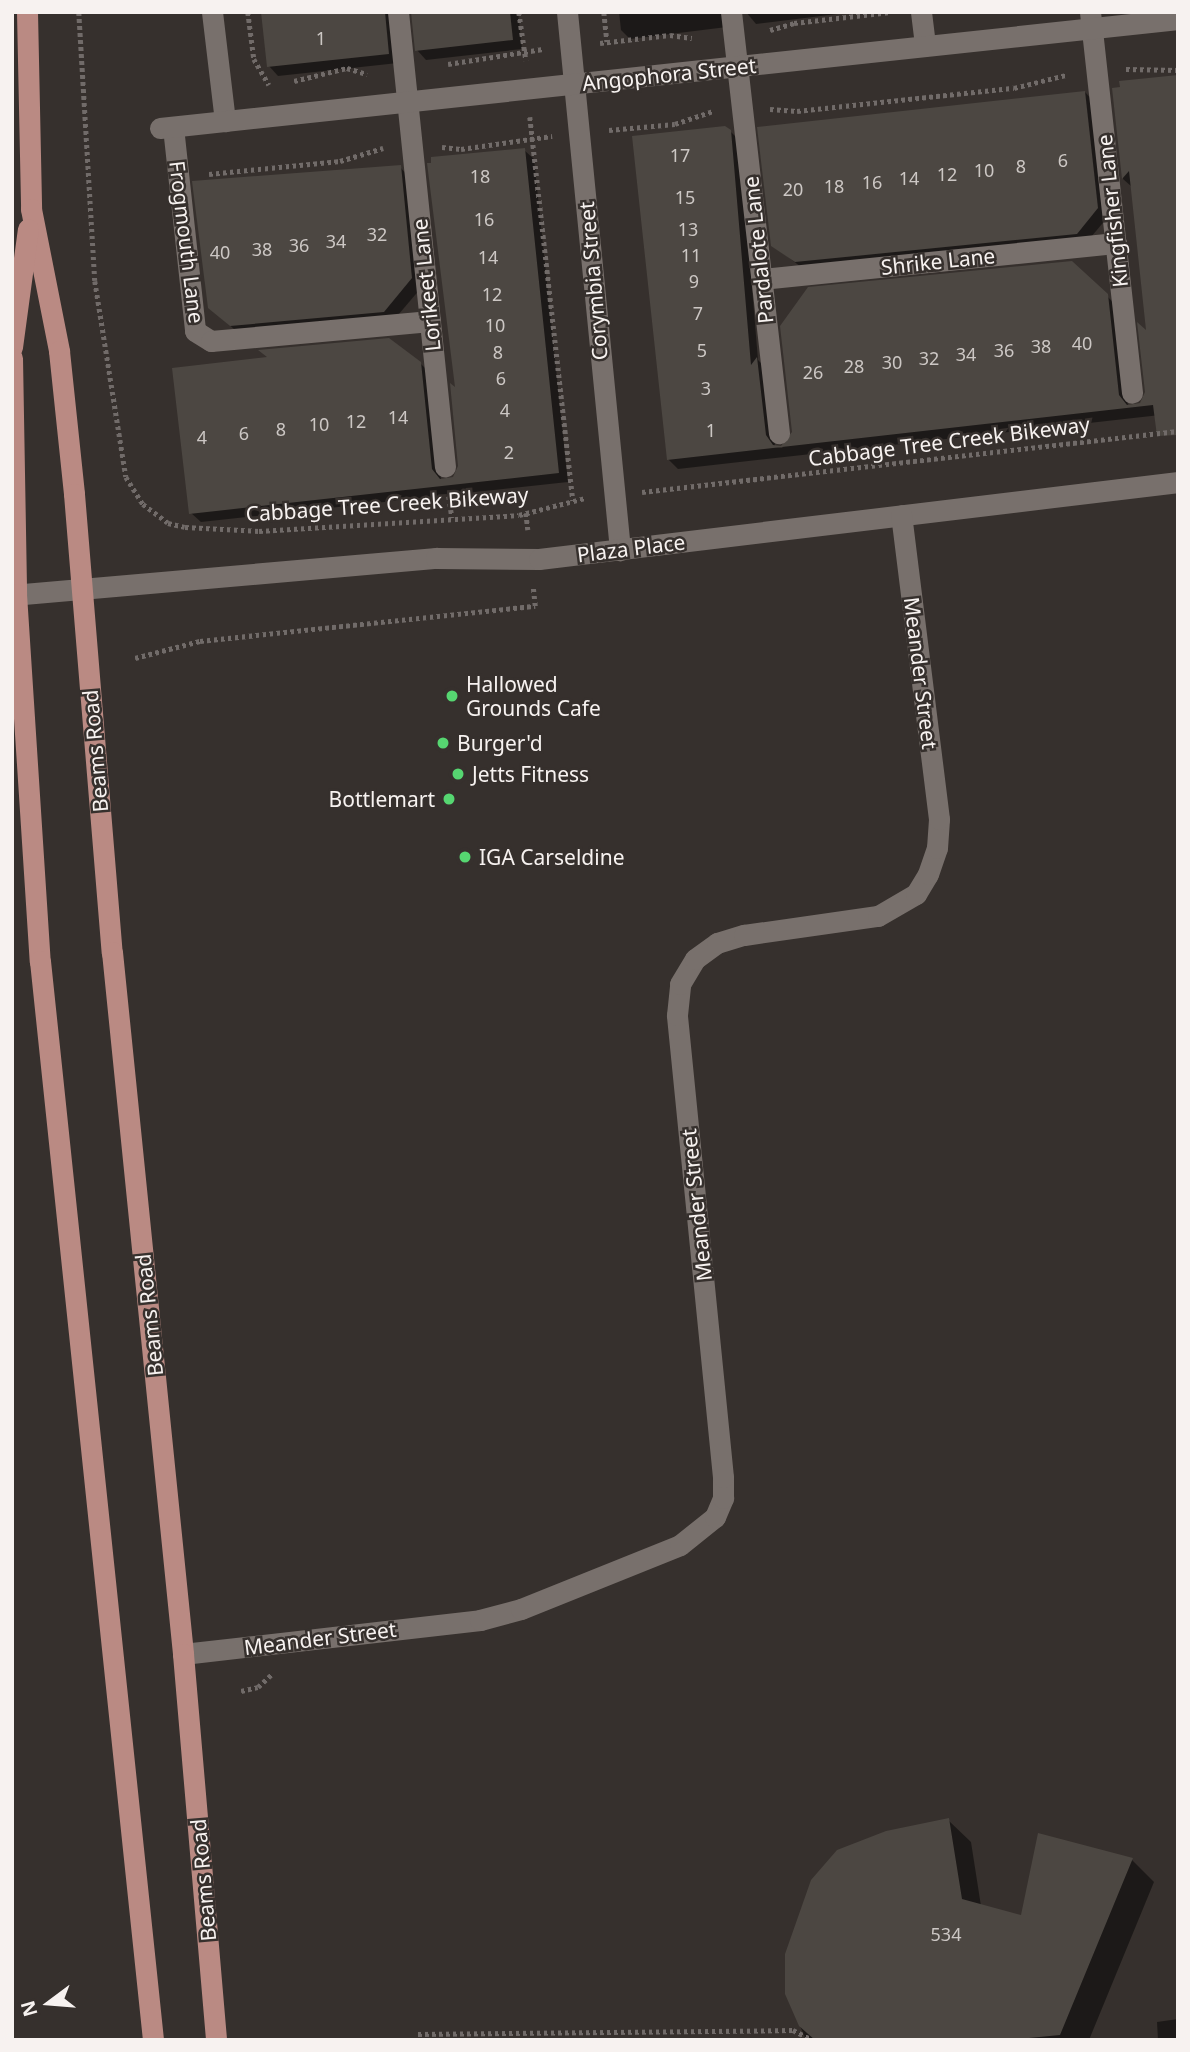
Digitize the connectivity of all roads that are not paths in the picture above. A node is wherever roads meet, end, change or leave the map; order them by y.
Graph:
1 (27, 12) edge
2 (212, 12) edge
3 (398, 12) edge
4 (567, 12) edge
5 (732, 12) edge
6 (921, 12) edge
7 (1178, 19) edge
8 (1091, 20) edge
9 (925, 46) junction
10 (737, 66) junction
11 (575, 84) junction
12 (407, 102) junction
13 (225, 121) junction
14 (166, 128) joint
15 (31, 209) junction
16 (1116, 243) junction
17 (761, 279) junction
18 (430, 321) junction
19 (12, 346) edge
20 (12, 358) edge
21 (1132, 393) dead end
22 (779, 433) dead end
23 (445, 467) dead end
24 (1178, 482) edge
25 (901, 516) junction
26 (620, 550) junction
27 (82, 591) junction
28 (14, 594) edge
29 (183, 1654) junction
30 (153, 2040) edge
31 (216, 2040) edge

1 - 15 main road, Beams Road
2 - 13 street
3 - 12 street, Lorikeet Lane
4 - 11 street, Corymbia Street
5 - 10 street, Pardalote Lane
6 - 9 street
7 - 8 street, Angophora Street
8 - 9 street, Angophora Street
8 - 16 street, Kingfisher Lane
9 - 10 street, Angophora Street
10 - 11 street, Angophora Street
10 - 17 street, Pardalote Lane
11 - 12 street, Angophora Street
11 - 26 street, Corymbia Street
12 - 13 street, Angophora Street
12 - 18 street, Lorikeet Lane
13 - 14 street, Angophora Street
14 - 18 street, Frogmouth Lane
15 - 19 main road, Beams Road
15 - 27 main road, Beams Road
16 - 17 street, Shrike Lane
16 - 21 street, Kingfisher Lane
17 - 22 street, Pardalote Lane
18 - 23 street, Lorikeet Lane
20 - 28 main road
24 - 25 street, Plaza Place
25 - 26 street, Plaza Place
25 - 29 street, Meander Street
26 - 27 street, Plaza Place
27 - 28 street
27 - 29 main road, Beams Road
28 - 30 main road
29 - 31 main road, Beams Road

